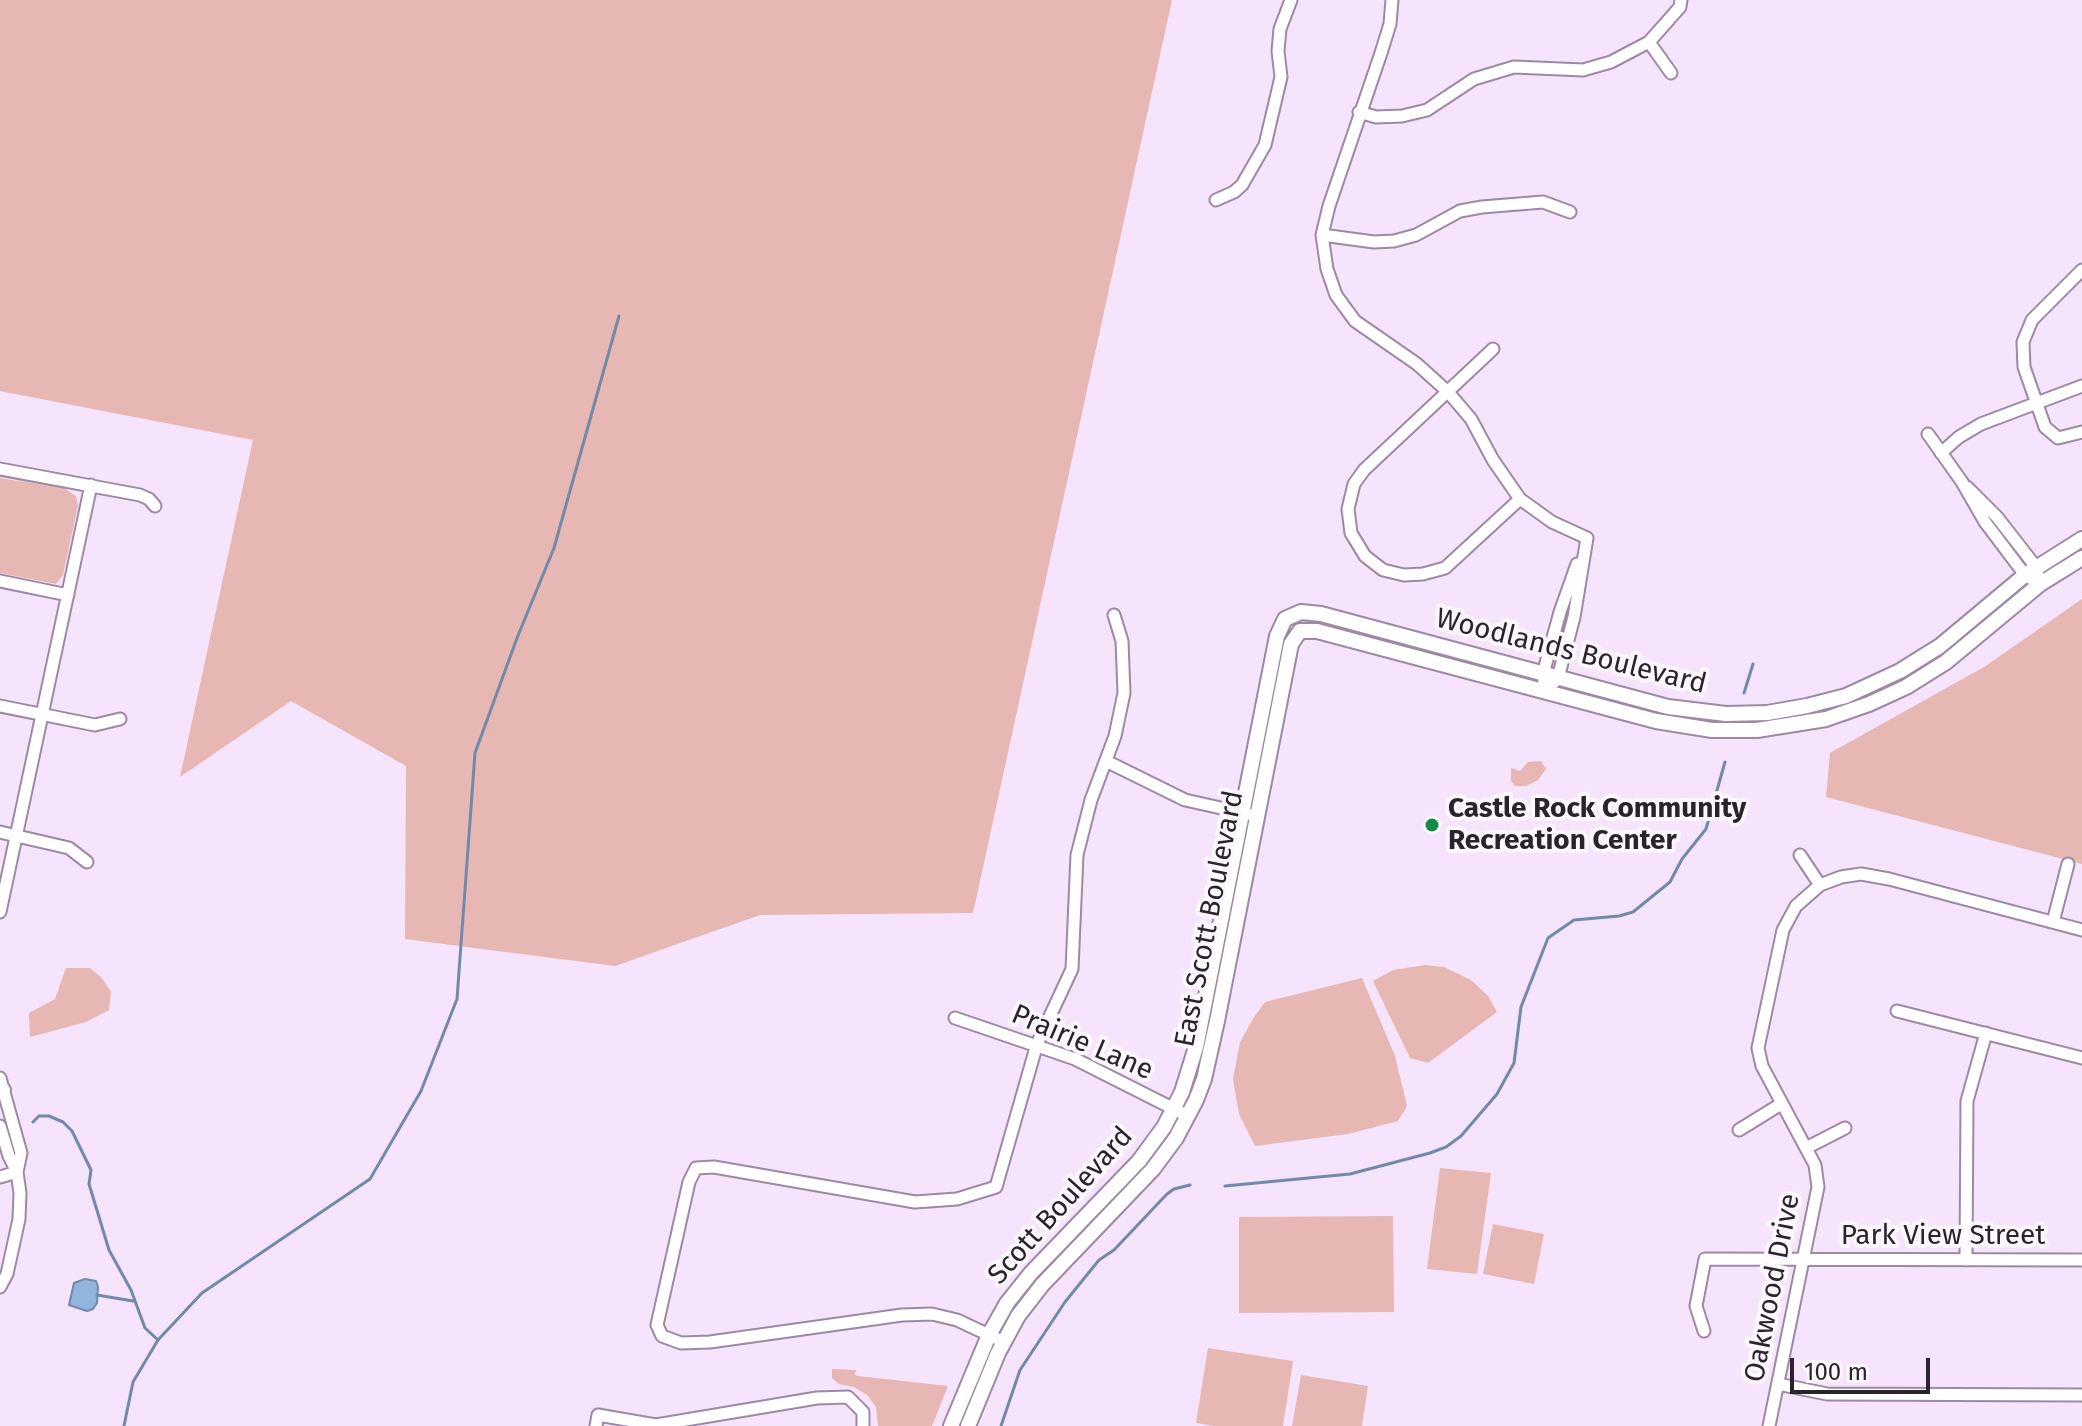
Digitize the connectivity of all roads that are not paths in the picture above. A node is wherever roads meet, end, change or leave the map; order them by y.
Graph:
1 (1291, 0) edge
2 (1392, 0) edge
3 (1681, 0) edge
4 (1649, 42) junction
5 (1671, 73) dead end
6 (1359, 112) junction
7 (1216, 200) dead end
8 (1570, 212) dead end
9 (1322, 235) junction
10 (2082, 270) edge
11 (1493, 349) dead end
12 (2082, 386) edge
13 (1448, 392) junction
14 (2036, 404) junction
15 (2082, 432) edge
16 (1928, 434) dead end
17 (1941, 453) junction
18 (0, 469) edge
19 (91, 485) junction
20 (1520, 499) junction
21 (155, 506) dead end
22 (2082, 539) edge
23 (2082, 558) edge
24 (2030, 571) junction
25 (0, 581) edge
26 (2040, 584) junction
27 (68, 595) junction
28 (1114, 615) dead end
29 (1290, 616) joint
30 (1300, 631) joint
31 (1550, 676) junction
32 (1545, 692) junction
33 (0, 706) edge
34 (43, 715) junction
35 (120, 719) dead end
36 (1106, 761) junction
37 (1240, 812) junction
38 (1257, 816) junction
39 (0, 832) edge
40 (17, 836) junction
41 (1800, 855) dead end
42 (87, 862) dead end
43 (2068, 864) dead end
44 (1820, 885) junction
45 (0, 912) edge
46 (2053, 922) junction
47 (2082, 930) edge
48 (1897, 1011) dead end
49 (955, 1018) dead end
50 (1986, 1033) junction
51 (1037, 1044) junction
52 (2082, 1058) edge
53 (1, 1087) edge
54 (1781, 1104) junction
55 (1174, 1109) junction
56 (1188, 1116) junction
57 (0, 1126) edge
58 (1845, 1128) dead end
59 (1739, 1130) dead end
60 (1806, 1148) junction
61 (17, 1172) junction
62 (0, 1177) edge
63 (1128, 1197) joint
64 (1804, 1260) junction
65 (1966, 1260) junction
66 (2082, 1260) edge
67 (0, 1287) edge
68 (1704, 1331) dead end
69 (989, 1335) junction
70 (1004, 1342) junction
71 (1778, 1384) junction
72 (2082, 1395) edge
73 (596, 1426) edge
74 (863, 1426) edge
75 (951, 1426) edge
76 (968, 1426) edge
77 (1769, 1426) edge

1 - 7 street
2 - 6 street
3 - 4 street
4 - 5 street
4 - 6 street
6 - 9 street
8 - 9 street
9 - 13 street
10 - 14 street
11 - 13 street
12 - 14 street
13 - 20 street
13 - 20 street
14 - 15 street
14 - 17 street
16 - 17 street
17 - 24 street
18 - 19 street
19 - 21 street
19 - 27 street
20 - 31 street
22 - 24 street, Woodlands Boulevard
23 - 26 street, Woodlands Boulevard
24 - 26 street
24 - 31 street, Woodlands Boulevard
25 - 27 street
26 - 32 street, Woodlands Boulevard
27 - 34 street
28 - 36 street
29 - 31 street, Woodlands Boulevard
29 - 37 street, East Scott Boulevard
30 - 32 street, Woodlands Boulevard
30 - 38 street, East Scott Boulevard
31 - 32 street
33 - 34 street
34 - 35 street
34 - 40 street
36 - 37 street
36 - 51 street
37 - 38 street
37 - 55 street, East Scott Boulevard
38 - 56 street, East Scott Boulevard
39 - 40 street
40 - 42 street
40 - 45 street
41 - 44 street
43 - 46 street
44 - 46 street, Oakwood Drive
44 - 54 street, Oakwood Drive
46 - 47 street, Oakwood Drive
48 - 50 street
49 - 51 street, Prairie Lane
50 - 52 street
50 - 65 street
51 - 55 street, Prairie Lane
51 - 69 street
53 - 61 street
54 - 59 street
54 - 60 street, Oakwood Drive
55 - 56 street, Prairie Lane
55 - 69 street, Scott Boulevard
56 - 63 street, East Scott Boulevard
57 - 61 street
58 - 60 street
60 - 64 street, Oakwood Drive
61 - 62 street
61 - 67 street
63 - 70 street, Scott Boulevard
64 - 65 street, Park View Street
64 - 68 street, Park View Street
64 - 71 street, Oakwood Drive
65 - 66 street, Park View Street
69 - 70 street
69 - 75 street, Scott Boulevard
70 - 76 street, Scott Boulevard
71 - 72 street
71 - 77 street, Oakwood Drive
73 - 74 street

